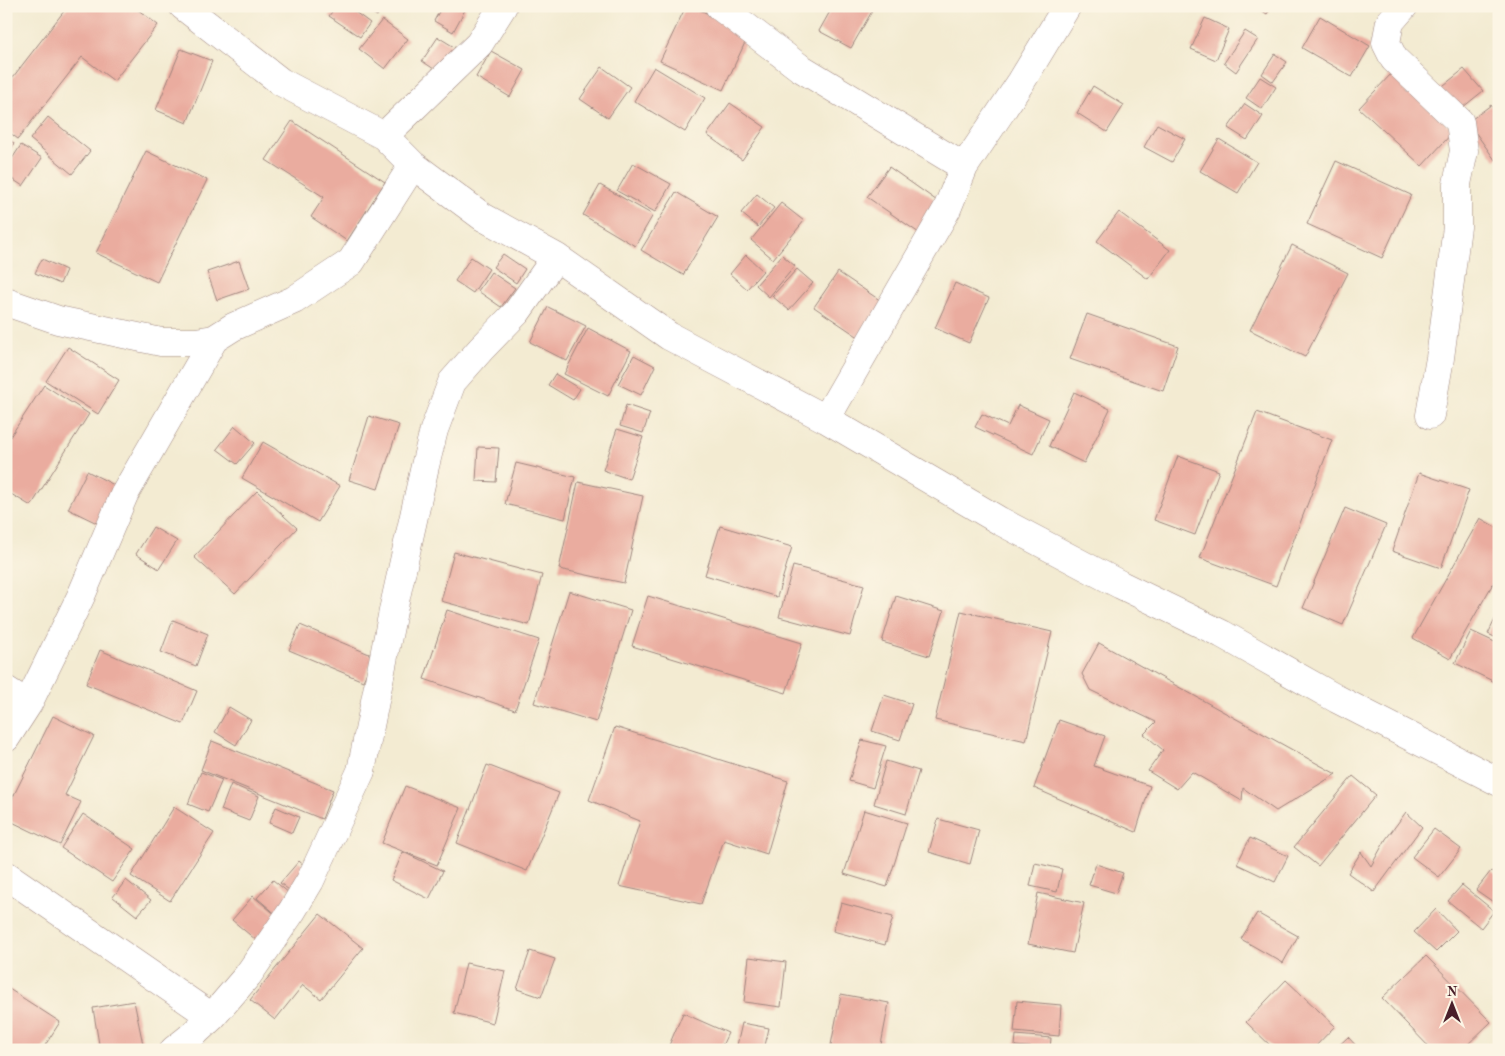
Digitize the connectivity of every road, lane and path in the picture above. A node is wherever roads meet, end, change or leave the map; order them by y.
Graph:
1 (183, 6) edge
2 (503, 6) edge
3 (718, 6) edge
4 (1067, 6) edge
5 (1404, 6) edge
6 (384, 136) junction
7 (413, 165) junction
8 (964, 167) junction
9 (556, 257) junction
10 (6, 302) edge
11 (214, 339) junction
12 (1430, 415) dead end
13 (826, 420) junction
14 (17, 697) edge
15 (6, 738) edge
16 (1499, 782) edge
17 (6, 875) edge
18 (212, 1017) junction
19 (174, 1050) edge

1 - 6 street
2 - 6 street
3 - 8 street
4 - 8 street
5 - 12 street
6 - 7 street
7 - 9 street
7 - 11 street
8 - 13 street
9 - 13 street
9 - 18 street
10 - 11 street
11 - 14 street
13 - 16 street
14 - 15 street
17 - 18 street
18 - 19 street

